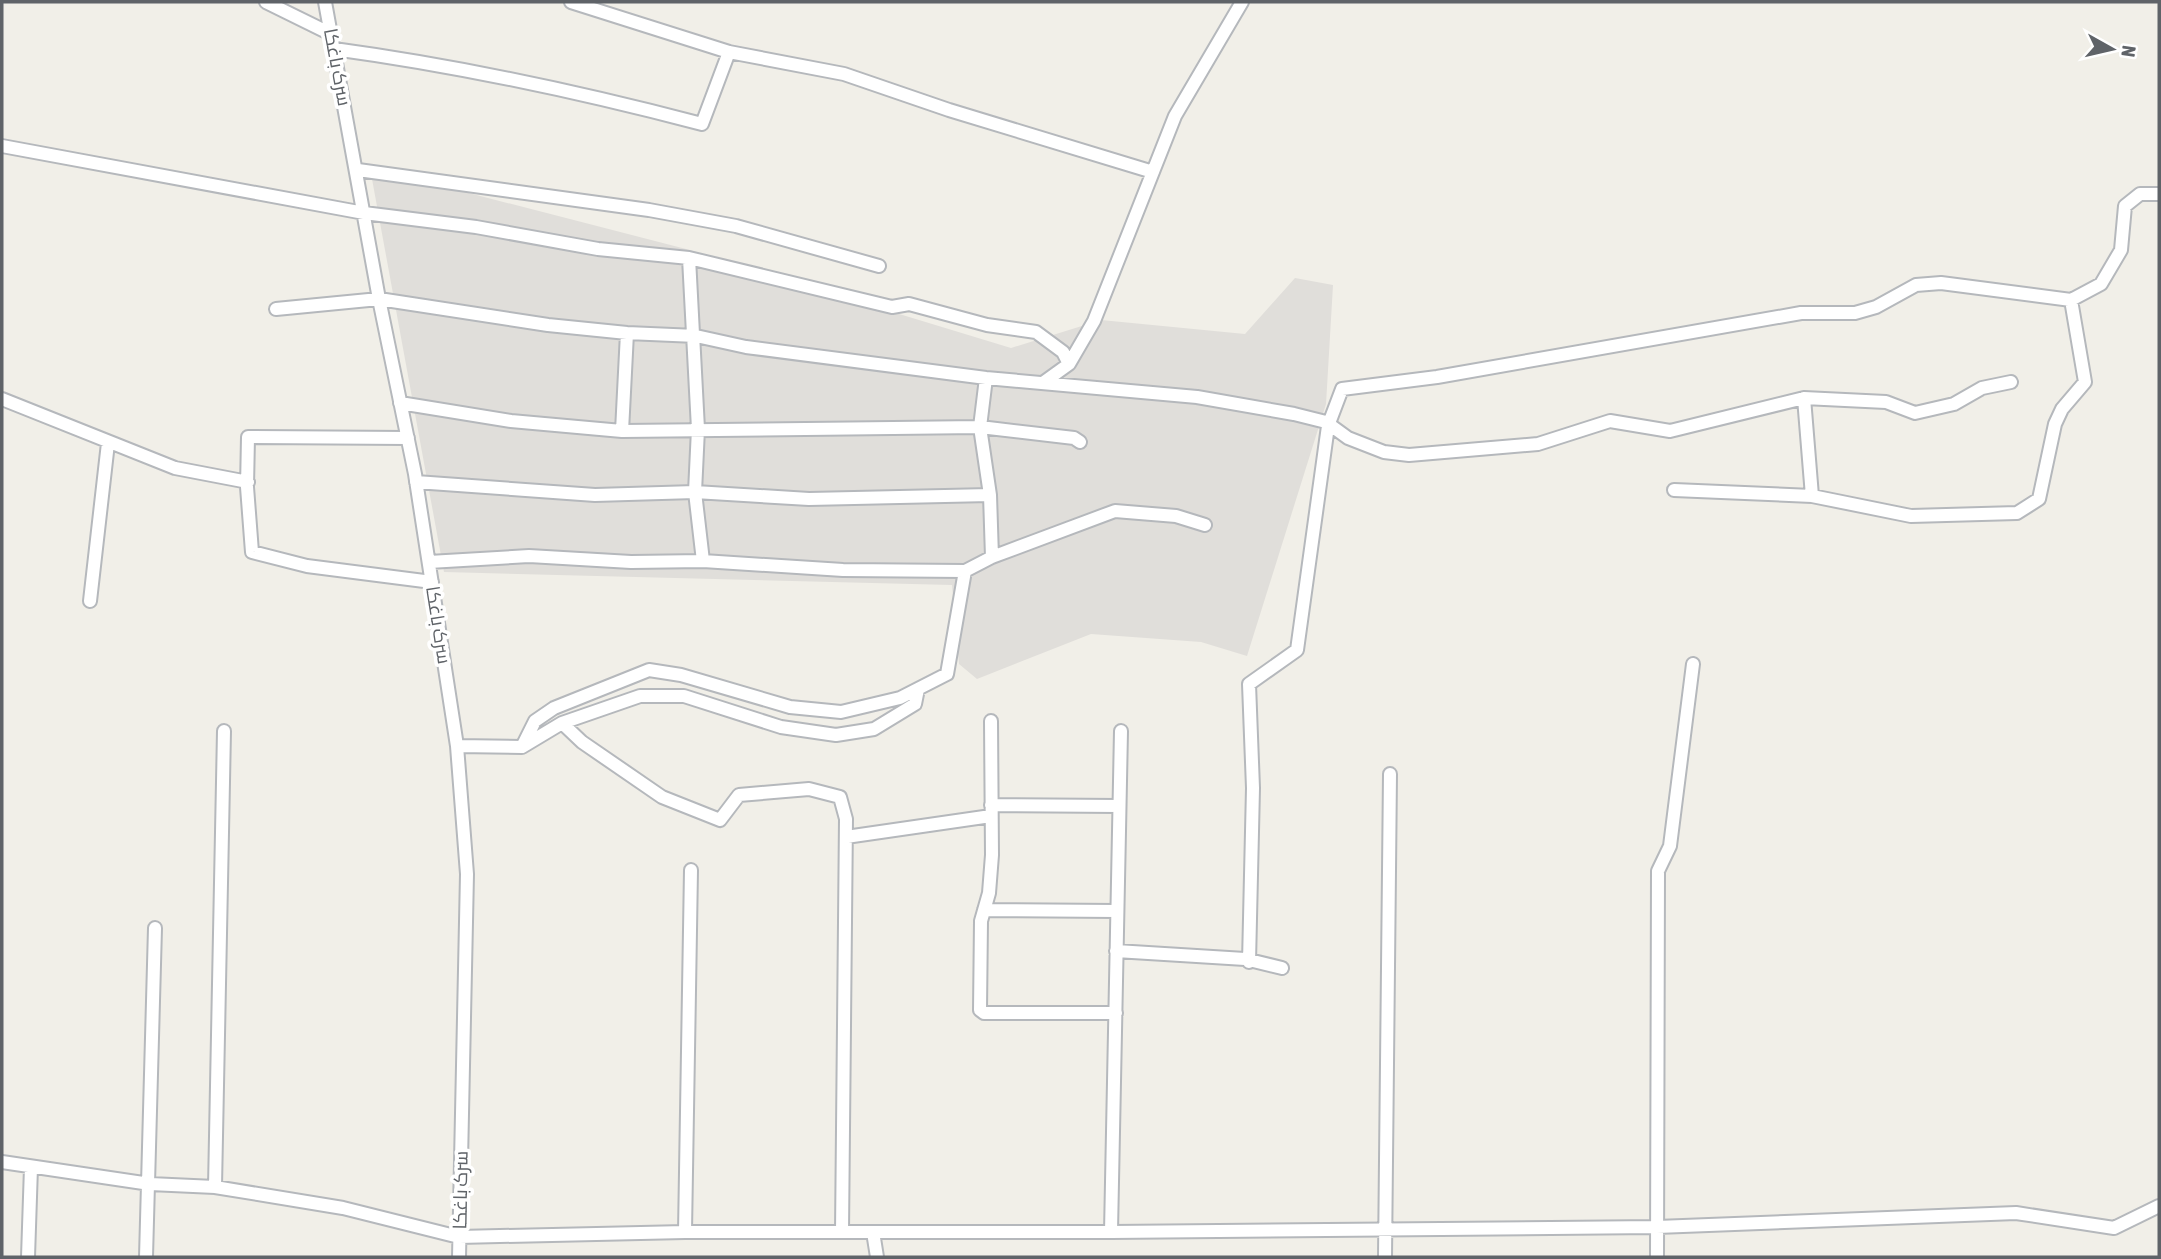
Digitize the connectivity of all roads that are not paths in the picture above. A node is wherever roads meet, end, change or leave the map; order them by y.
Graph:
1 (267, 2) edge
2 (325, 2) edge
3 (571, 2) edge
4 (1242, 2) edge
5 (331, 34) junction
6 (334, 49) junction
7 (729, 52) junction
8 (2, 146) edge
9 (358, 170) junction
10 (1153, 172) junction
11 (2159, 194) edge
12 (365, 213) junction
13 (689, 258) junction
14 (879, 266) dead end
15 (379, 299) junction
16 (2071, 300) junction
17 (276, 309) dead end
18 (627, 334) junction
19 (696, 336) junction
20 (1069, 364) junction
21 (986, 378) junction
22 (1044, 382) junction
23 (2011, 382) dead end
24 (1804, 398) junction
25 (2, 399) edge
26 (400, 403) junction
27 (1328, 426) junction
28 (980, 427) junction
29 (698, 429) junction
30 (622, 431) junction
31 (408, 438) junction
32 (1080, 442) dead end
33 (108, 443) junction
34 (248, 482) junction
35 (416, 482) junction
36 (1674, 490) dead end
37 (695, 492) junction
38 (990, 495) junction
39 (1812, 496) junction
40 (1205, 525) dead end
41 (992, 556) junction
42 (703, 561) junction
43 (429, 562) junction
44 (965, 572) junction
45 (432, 582) junction
46 (90, 601) dead end
47 (1693, 664) dead end
48 (918, 689) junction
49 (990, 721) dead end
50 (562, 723) junction
51 (224, 731) dead end
52 (1121, 731) dead end
53 (457, 746) junction
54 (522, 747) junction
55 (1390, 774) dead end
56 (1119, 806) junction
57 (991, 811) junction
58 (846, 837) junction
59 (691, 870) dead end
60 (984, 909) junction
61 (1117, 912) junction
62 (155, 928) dead end
63 (1116, 951) junction
64 (1249, 962) junction
65 (1282, 968) dead end
66 (1116, 1013) junction
67 (2, 1162) edge
68 (31, 1167) junction
69 (150, 1184) junction
70 (215, 1188) junction
71 (2159, 1206) edge
72 (1657, 1227) junction
73 (1385, 1230) junction
74 (685, 1232) junction
75 (842, 1232) junction
76 (873, 1232) junction
77 (1111, 1232) junction
78 (459, 1237) junction
79 (28, 1257) edge
80 (146, 1257) edge
81 (459, 1257) edge
82 (877, 1257) edge
83 (1385, 1257) edge
84 (1657, 1257) edge

1 - 5 street
2 - 5 street, سرک باغکا
3 - 7 street
4 - 10 street
5 - 6 street, سرک باغکا
6 - 7 street
6 - 9 street, سرک باغکا
7 - 10 street
8 - 12 street
9 - 12 street, سرک باغکا
9 - 14 street
10 - 20 street
11 - 16 street
12 - 13 street
12 - 15 street, سرک باغکا
13 - 19 street
13 - 20 street
15 - 17 street
15 - 18 street
15 - 26 street, سرک باغکا
16 - 27 street
16 - 39 street
18 - 19 street
18 - 30 street
19 - 21 street
19 - 29 street
20 - 22 street
21 - 22 street
21 - 28 street
22 - 27 street
23 - 24 street
24 - 27 street
24 - 39 street
25 - 33 street
26 - 30 street
26 - 31 street, سرک باغکا
27 - 64 street
28 - 29 street
28 - 32 street
28 - 38 street
29 - 30 street
29 - 37 street
31 - 34 street
31 - 35 street, سرک باغکا
33 - 34 street
33 - 46 street
34 - 45 street
35 - 37 street
35 - 43 street, سرک باغکا
36 - 39 street
37 - 38 street
37 - 42 street
38 - 41 street
40 - 41 street
41 - 44 street
42 - 43 street
42 - 44 street
43 - 45 street, سرک باغکا
44 - 48 street
45 - 53 street, سرک باغکا
47 - 72 street
48 - 50 street
48 - 54 street
49 - 57 street
50 - 54 street
50 - 58 street
51 - 70 street
52 - 56 street
53 - 54 street
53 - 78 street, سرک باغکا
55 - 73 street
56 - 57 street
56 - 61 street
57 - 58 street
57 - 60 street
58 - 75 street
59 - 74 street
60 - 61 street
60 - 66 street
61 - 63 street
62 - 69 street
63 - 64 street
63 - 66 street
64 - 65 street
66 - 77 street
67 - 68 street
68 - 69 street
68 - 79 street
69 - 70 street
69 - 80 street
70 - 78 street
71 - 72 street
72 - 73 street
72 - 84 street
73 - 77 street
73 - 83 street
74 - 75 street
74 - 78 street
75 - 76 street
76 - 77 street
76 - 82 street
78 - 81 street, سرک باغکا

